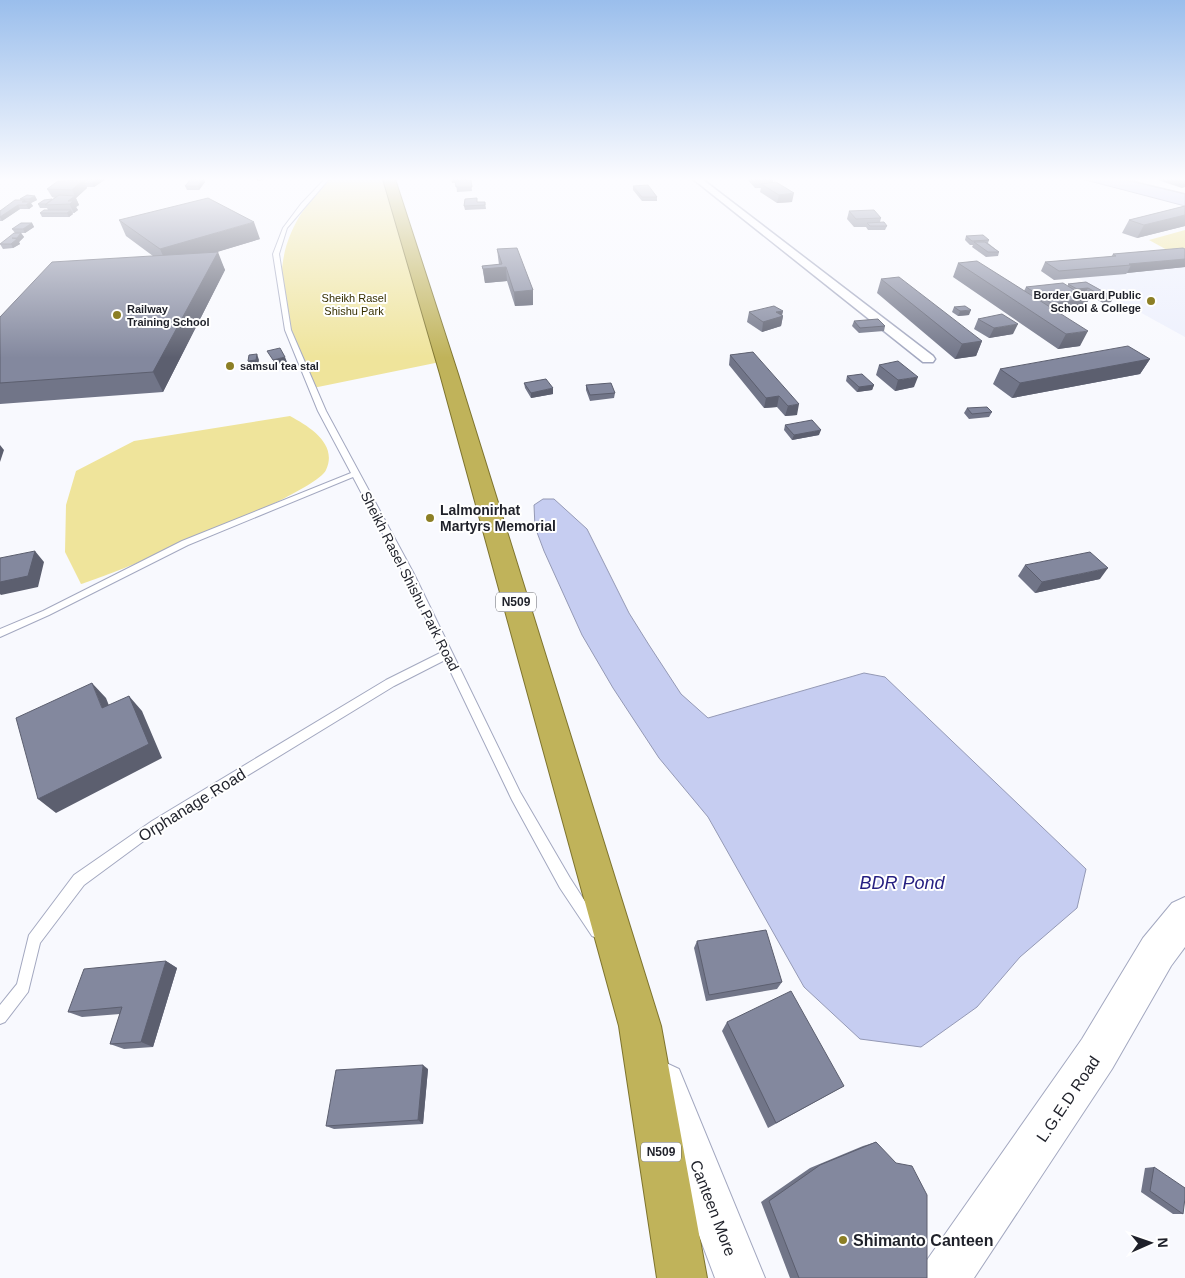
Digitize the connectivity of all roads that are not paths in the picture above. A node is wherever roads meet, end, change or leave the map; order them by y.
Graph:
1 (282, 239) edge
2 (407, 239) edge
3 (774, 239) edge
4 (928, 359) dead end
5 (355, 474) junction
6 (0, 633) edge
7 (447, 654) junction
8 (1185, 916) edge
9 (625, 974) junction
10 (0, 1017) edge
11 (640, 1026) junction
12 (682, 1278) edge
13 (740, 1278) edge
14 (945, 1278) edge

1 - 5 lane, Sheikh Rasel Shishu Park Road
2 - 9 highway, N509
3 - 4 street
5 - 6 lane
5 - 7 lane, Sheikh Rasel Shishu Park Road
7 - 9 lane, Sheikh Rasel Shishu Park Road
7 - 10 lane, Orphanage Road
8 - 14 main road, L.G.E.D Road
9 - 11 highway, N509
11 - 12 highway, N509
11 - 13 main road, Canteen More

